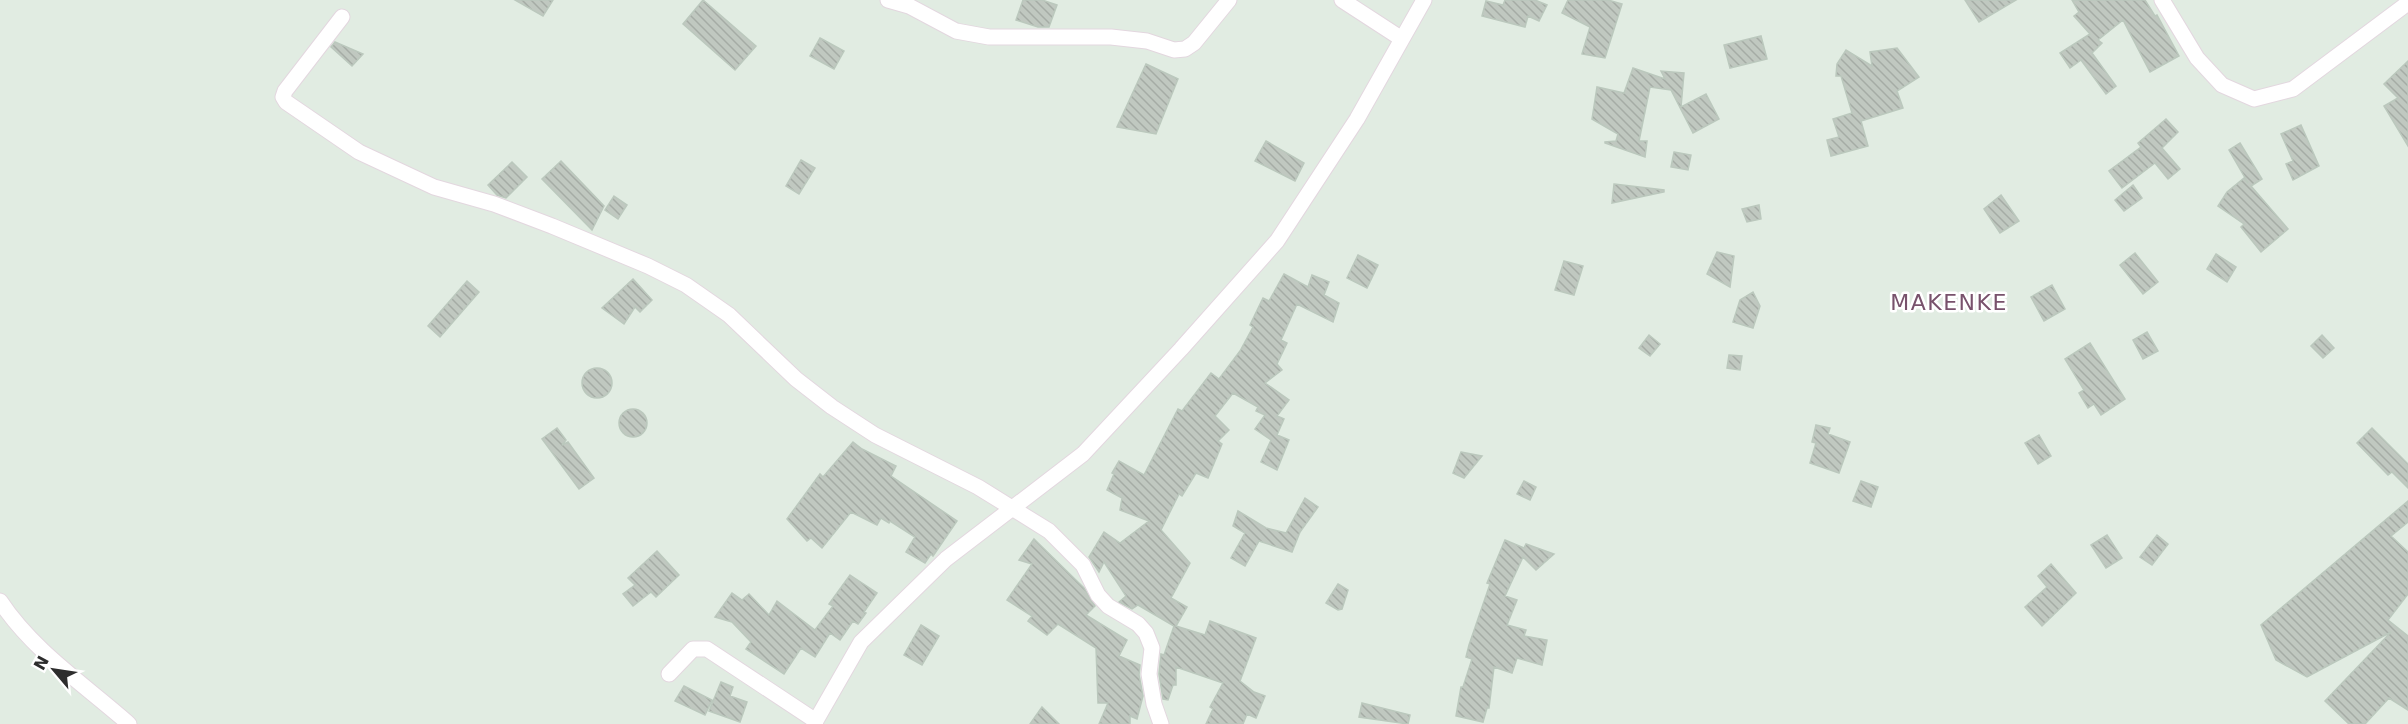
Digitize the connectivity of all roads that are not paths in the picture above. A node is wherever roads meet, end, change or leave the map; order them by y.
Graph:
1 (888, 0) edge
2 (1229, 0) edge
3 (1342, 0) edge
4 (1424, 0) edge
5 (2162, 0) edge
6 (2408, 3) edge
7 (342, 17) dead end
8 (1402, 39) junction
9 (1013, 509) junction
10 (0, 601) edge
11 (669, 674) dead end
12 (815, 722) edge
13 (129, 724) edge
14 (1161, 724) edge

1 - 2 street
3 - 8 street
4 - 8 street
5 - 6 street
7 - 9 street
8 - 9 street
9 - 12 street
9 - 14 street
10 - 13 street
11 - 12 street

